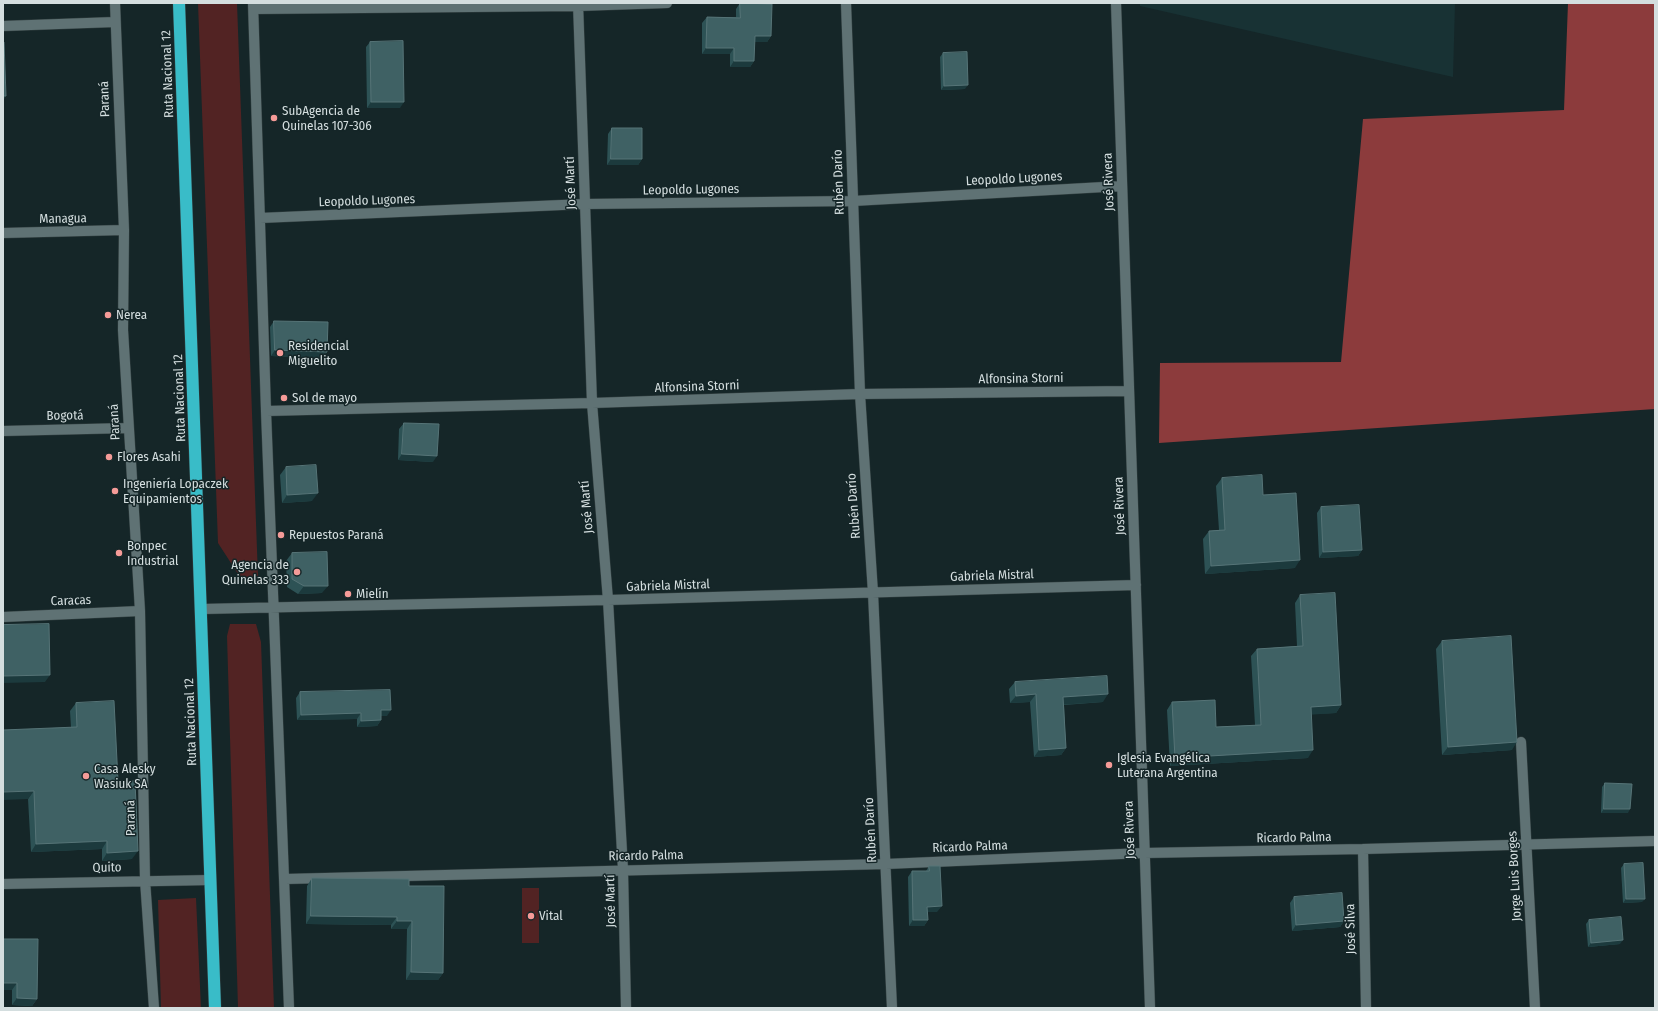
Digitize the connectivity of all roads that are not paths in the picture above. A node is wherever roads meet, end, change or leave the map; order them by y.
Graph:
1 (115, 3) edge
2 (179, 3) edge
3 (667, 3) edge
4 (846, 3) edge
5 (1116, 3) edge
6 (578, 4) edge
7 (254, 6) edge
8 (115, 22) junction
9 (3, 26) edge
10 (1122, 186) junction
11 (853, 201) junction
12 (585, 204) junction
13 (260, 218) junction
14 (124, 230) junction
15 (3, 233) edge
16 (1129, 391) junction
17 (860, 394) junction
18 (592, 403) junction
19 (266, 411) junction
20 (128, 428) junction
21 (3, 431) edge
22 (1136, 585) junction
23 (873, 593) junction
24 (608, 600) junction
25 (274, 607) junction
26 (202, 609) junction
27 (140, 611) junction
28 (3, 617) edge
29 (1521, 742) dead end
30 (1655, 841) edge
31 (1526, 845) junction
32 (1363, 849) junction
33 (1144, 853) junction
34 (886, 864) junction
35 (623, 870) junction
36 (285, 879) junction
37 (145, 880) junction
38 (211, 880) junction
39 (3, 884) edge
40 (154, 1008) edge
41 (215, 1008) edge
42 (289, 1008) edge
43 (626, 1008) edge
44 (892, 1008) edge
45 (1150, 1008) edge
46 (1366, 1008) edge
47 (1535, 1008) edge

1 - 8 street, Paraná
2 - 26 highway, Ruta Nacional 12
3 - 6 street
4 - 11 street, Rubén Darío
5 - 10 street, José Rivera
6 - 7 street
6 - 12 street, José Martí
7 - 13 street
8 - 9 street
8 - 14 street, Paraná
10 - 11 street, Leopoldo Lugones
10 - 16 street, José Rivera
11 - 12 street, Leopoldo Lugones
11 - 17 street, Rubén Darío
12 - 13 street, Leopoldo Lugones
12 - 18 street, José Martí
13 - 19 street
14 - 15 street, Managua
14 - 20 street, Paraná
16 - 17 street, Alfonsina Storni
16 - 22 street, José Rivera
17 - 18 street, Alfonsina Storni
17 - 23 street, Rubén Darío
18 - 19 street, Alfonsina Storni
18 - 24 street, José Martí
19 - 25 street
20 - 21 street, Bogotá
20 - 27 street, Paraná
22 - 23 street, Gabriela Mistral
22 - 33 street, José Rivera
23 - 24 street, Gabriela Mistral
23 - 34 street, Rubén Darío
24 - 25 street, Gabriela Mistral
24 - 35 street, José Martí
25 - 26 street, Gabriela Mistral
25 - 36 street
26 - 38 highway, Ruta Nacional 12
27 - 28 street, Caracas
27 - 37 street, Paraná
29 - 31 street, Jorge Luis Borges
30 - 31 street, Ricardo Palma
31 - 32 street, Ricardo Palma
31 - 47 street, Jorge Luis Borges
32 - 33 street, Ricardo Palma
32 - 46 street, José Silva
33 - 34 street, Ricardo Palma
33 - 45 street, José Rivera
34 - 35 street, Ricardo Palma
34 - 44 street, Rubén Darío
35 - 36 street, Ricardo Palma
35 - 43 street, José Martí
36 - 42 street
37 - 38 street, Quito
37 - 39 street, Quito
37 - 40 street, Paraná
38 - 41 highway, Ruta Nacional 12

